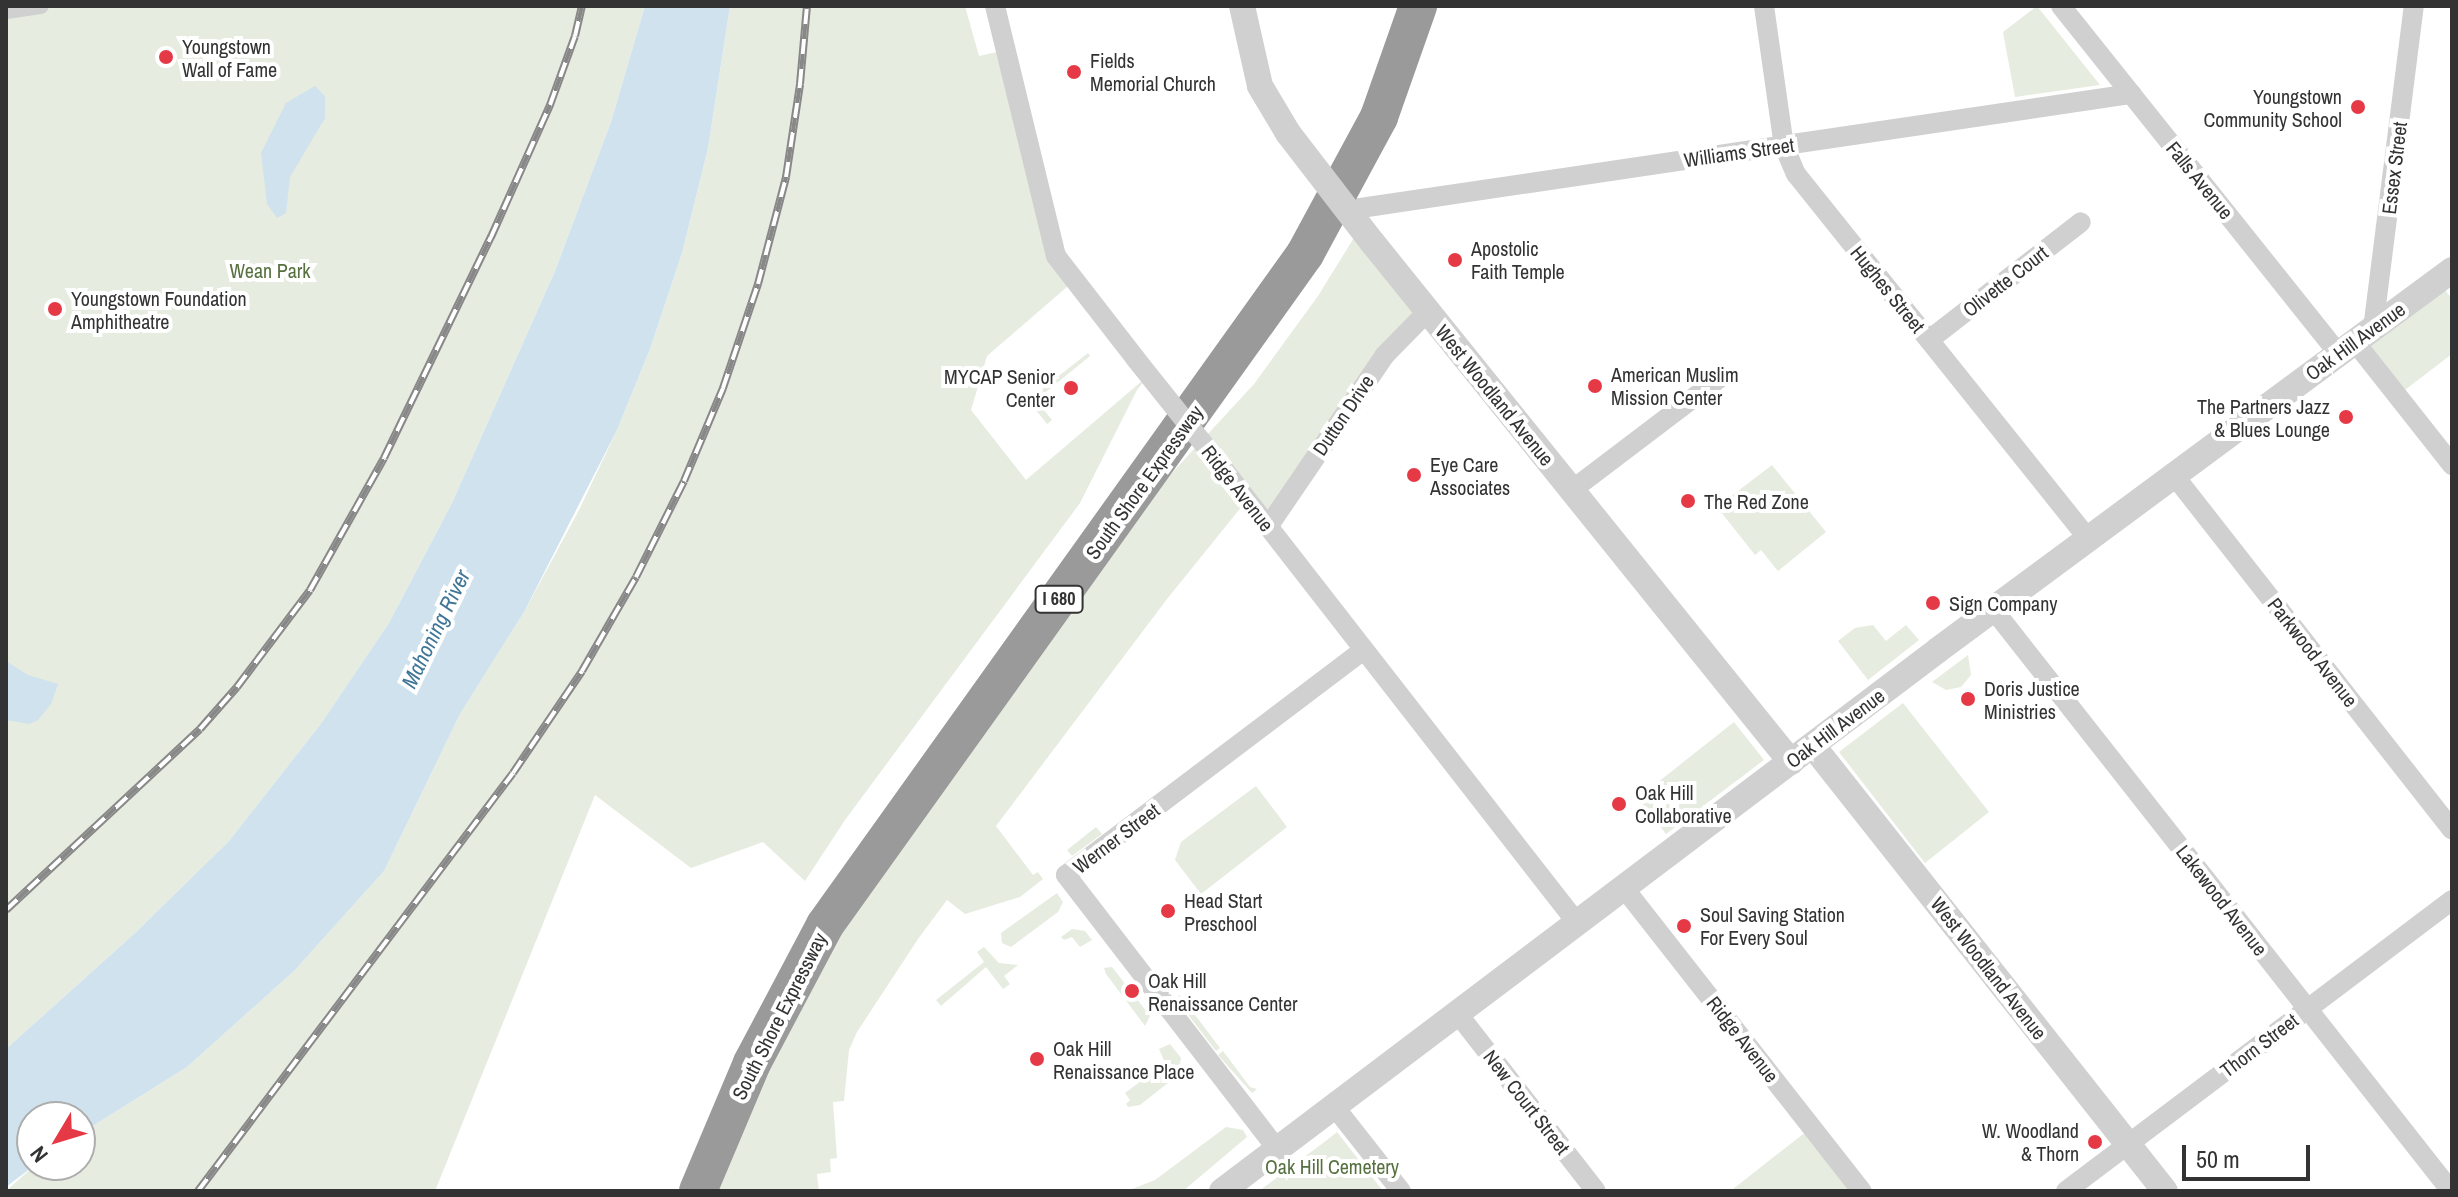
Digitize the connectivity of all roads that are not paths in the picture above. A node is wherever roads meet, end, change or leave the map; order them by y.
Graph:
1 (41, 6) edge
2 (995, 6) edge
3 (1242, 6) edge
4 (1418, 6) edge
5 (1764, 6) edge
6 (2061, 6) edge
7 (2414, 6) edge
8 (6, 11) edge
9 (2131, 94) junction
10 (1784, 146) junction
11 (1347, 210) junction
12 (2081, 222) dead end
13 (2452, 270) edge
14 (1428, 311) junction
15 (1929, 340) junction
16 (2355, 341) junction
17 (1721, 377) dead end
18 (2452, 465) edge
19 (2173, 474) junction
20 (1572, 490) junction
21 (1268, 527) junction
22 (2088, 539) junction
23 (1993, 609) junction
24 (1364, 650) junction
25 (1813, 746) junction
26 (1791, 762) junction
27 (2452, 830) edge
28 (1624, 888) junction
29 (2452, 900) edge
30 (1577, 923) junction
31 (2308, 1009) junction
32 (1458, 1014) junction
33 (1334, 1106) junction
34 (2128, 1144) junction
35 (1277, 1149) junction
36 (698, 1191) edge
37 (1222, 1191) edge
38 (1401, 1191) edge
39 (1596, 1191) edge
40 (1862, 1191) edge
41 (2066, 1191) edge
42 (2165, 1191) edge
43 (2451, 1191) edge

1 - 8 street
2 - 21 street, Ridge Avenue, bridge
3 - 11 street, West Woodland Avenue, bridge
4 - 36 highway, South Shore Expressway / I 680
5 - 10 street, Hughes Street
6 - 9 street, Falls Avenue
7 - 16 street, Essex Street
9 - 10 street, Williams Street
9 - 16 street, Falls Avenue
10 - 11 street, Williams Street
10 - 15 street, Hughes Street
11 - 14 street, West Woodland Avenue, bridge
12 - 15 street, Olivette Court
13 - 16 street, Oak Hill Avenue
14 - 20 street, West Woodland Avenue
14 - 21 street, Dutton Drive
15 - 22 street, Hughes Street
16 - 18 street, Falls Avenue
16 - 19 street, Oak Hill Avenue
17 - 20 street
19 - 22 street, Oak Hill Avenue
19 - 27 street, Parkwood Avenue
20 - 26 street, West Woodland Avenue
21 - 24 street, Ridge Avenue
22 - 23 street, Oak Hill Avenue
23 - 25 street, Oak Hill Avenue
23 - 31 street, Lakewood Avenue
24 - 30 street, Ridge Avenue
24 - 35 street, Werner Street
25 - 26 street, Oak Hill Avenue
25 - 34 street, West Woodland Avenue
26 - 28 street, Oak Hill Avenue
28 - 30 street, Oak Hill Avenue
28 - 40 street, Ridge Avenue
29 - 31 street, Thorn Street
30 - 32 street, Oak Hill Avenue
31 - 34 street, Thorn Street
31 - 43 street, Lakewood Avenue
32 - 33 street, Oak Hill Avenue
32 - 39 street, New Court Street
33 - 35 street, Oak Hill Avenue
33 - 38 street
34 - 41 street, Thorn Street
34 - 42 street, West Woodland Avenue
35 - 37 street, Oak Hill Avenue

